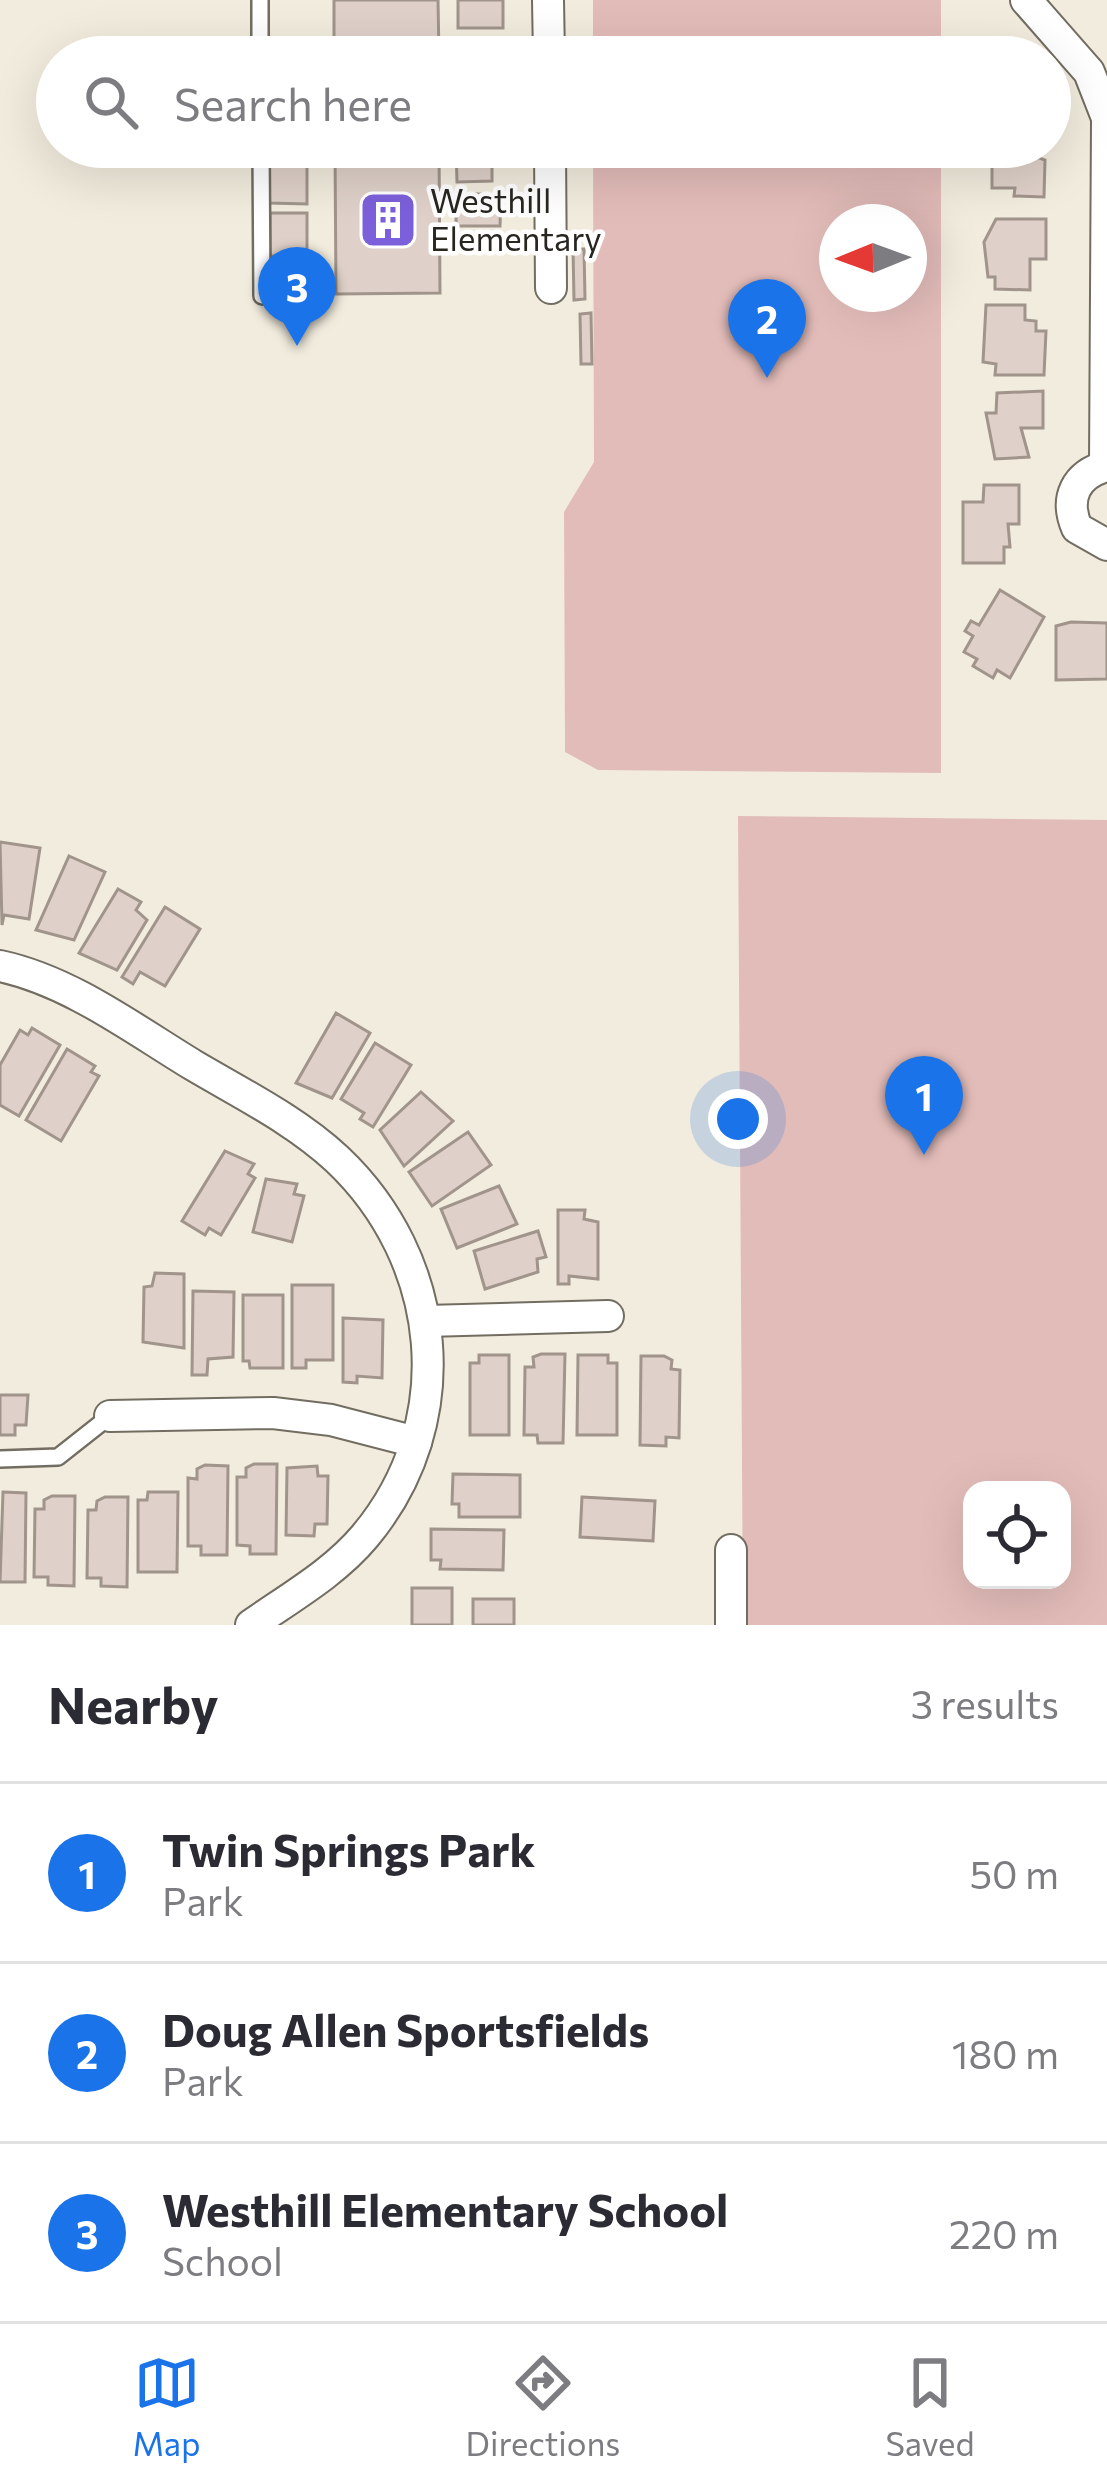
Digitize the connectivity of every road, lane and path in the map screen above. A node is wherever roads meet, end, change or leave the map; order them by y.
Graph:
1 (260, 0) edge
2 (548, 0) edge
3 (1027, 0) edge
4 (260, 36) edge
5 (549, 36) edge
6 (1058, 36) edge
7 (1071, 51) edge
8 (1107, 119) edge
9 (261, 168) edge
10 (550, 168) edge
11 (551, 288) dead end
12 (262, 296) dead end
13 (1106, 458) edge
14 (1107, 545) edge
15 (0, 966) edge
16 (608, 1316) dead end
17 (426, 1321) junction
18 (110, 1416) joint
19 (416, 1442) junction
20 (0, 1459) edge
21 (731, 1550) dead end
22 (251, 1625) edge
23 (731, 1625) edge

1 - 4 lane
2 - 5 street
3 - 6 street
7 - 8 street
8 - 13 street
9 - 12 lane
10 - 11 street
13 - 14 street
15 - 17 street
16 - 17 street
17 - 19 street
18 - 19 street
18 - 20 lane
19 - 22 street
21 - 23 street

